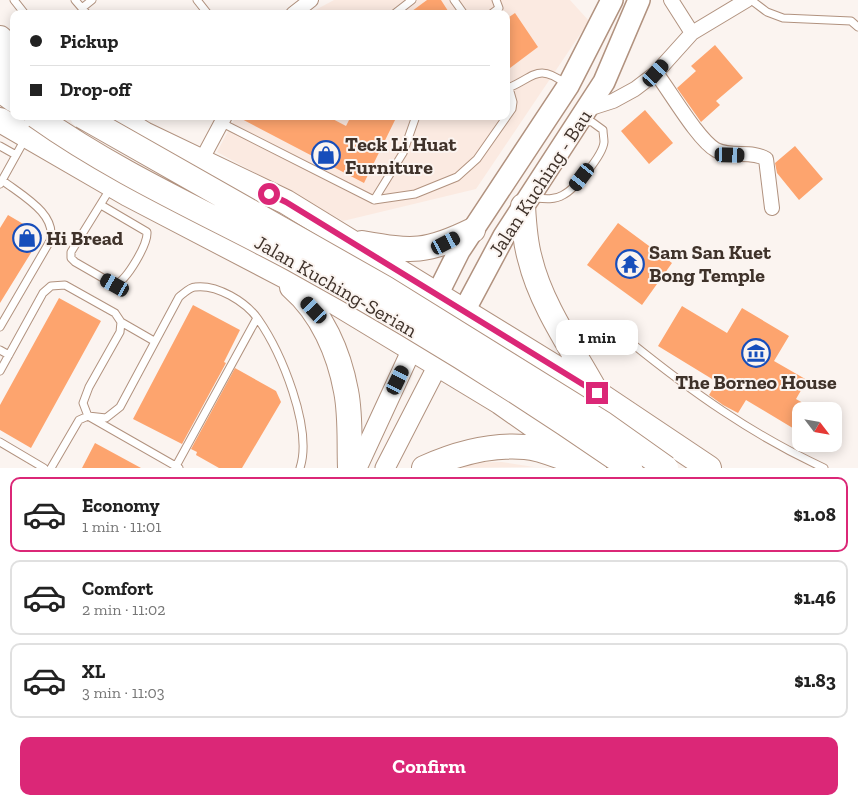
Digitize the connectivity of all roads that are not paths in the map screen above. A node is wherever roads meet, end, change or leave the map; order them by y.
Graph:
1 (14, 0) edge
2 (75, 0) edge
3 (197, 0) edge
4 (311, 0) edge
5 (412, 0) edge
6 (612, 0) edge
7 (639, 0) edge
8 (671, 0) edge
9 (747, 0) edge
10 (751, 0) edge
11 (22, 10) edge
12 (83, 10) edge
13 (205, 10) edge
14 (298, 10) edge
15 (399, 10) edge
16 (858, 27) edge
17 (692, 33) junction
18 (0, 38) edge
19 (10, 47) edge
20 (0, 62) edge
21 (656, 73) junction
22 (568, 86) junction
23 (510, 87) edge
24 (7, 89) edge
25 (510, 93) edge
26 (510, 112) edge
27 (584, 115) junction
28 (0, 120) edge
29 (89, 120) edge
30 (121, 120) edge
31 (223, 120) edge
32 (415, 120) edge
33 (504, 120) edge
34 (26, 136) edge
35 (0, 146) edge
36 (201, 161) junction
37 (1, 182) edge
38 (106, 195) junction
39 (527, 199) junction
40 (374, 200) junction
41 (772, 208) dead end
42 (473, 230) junction
43 (348, 240) junction
44 (269, 268) junction
45 (436, 294) junction
46 (464, 311) junction
47 (258, 318) junction
48 (121, 322) junction
49 (0, 327) edge
50 (154, 341) junction
51 (629, 341) dead end
52 (412, 349) junction
53 (0, 350) edge
54 (9, 355) junction
55 (438, 365) junction
56 (0, 371) edge
57 (597, 393) junction
58 (88, 416) junction
59 (0, 442) edge
60 (178, 467) edge
61 (44, 468) edge
62 (51, 468) edge
63 (300, 468) edge
64 (350, 468) edge
65 (357, 468) edge
66 (385, 468) edge
67 (424, 468) edge
68 (592, 468) edge
69 (630, 468) edge
70 (666, 468) edge
71 (709, 468) edge
72 (824, 468) edge

1 - 11 lane
2 - 12 lane
3 - 13 lane
4 - 14 street
5 - 15 lane
6 - 22 main road, Jalan Kuching - Bau
7 - 27 main road, Jalan Kuching - Bau
8 - 17 street
9 - 17 street
10 - 16 lane
17 - 21 street
18 - 19 highway
20 - 24 highway
21 - 27 street
21 - 41 street
22 - 23 lane
22 - 42 main road, Jalan Kuching - Bau
25 - 26 lane
27 - 39 main road, Jalan Kuching - Bau
27 - 39 lane
28 - 34 highway
29 - 70 highway, Jalan Kuching-Serian, bridge
30 - 36 highway
31 - 36 street
31 - 40 lane
32 - 40 lane
33 - 40 lane
34 - 35 lane
34 - 37 lane
34 - 38 highway
34 - 69 highway, Jalan Kuching-Serian, bridge
36 - 43 highway
37 - 49 lane
38 - 38 lane
38 - 44 highway
39 - 46 main road, Jalan Kuching - Bau
39 - 57 highway
42 - 43 highway
42 - 45 main road, Jalan Kuching - Bau
43 - 45 highway
44 - 52 highway
44 - 64 highway
45 - 46 highway
45 - 52 main road, Jalan Kuching - Bau
46 - 55 main road, Jalan Kuching - Bau
46 - 57 highway
47 - 50 lane
47 - 60 lane
47 - 63 lane
48 - 50 lane
48 - 54 lane
48 - 58 lane
50 - 58 lane
51 - 72 lane
52 - 55 highway
52 - 65 main road
53 - 54 lane
54 - 56 lane
55 - 66 main road
55 - 68 highway
57 - 71 highway
58 - 60 lane
58 - 62 lane
59 - 61 lane
67 - 68 highway

